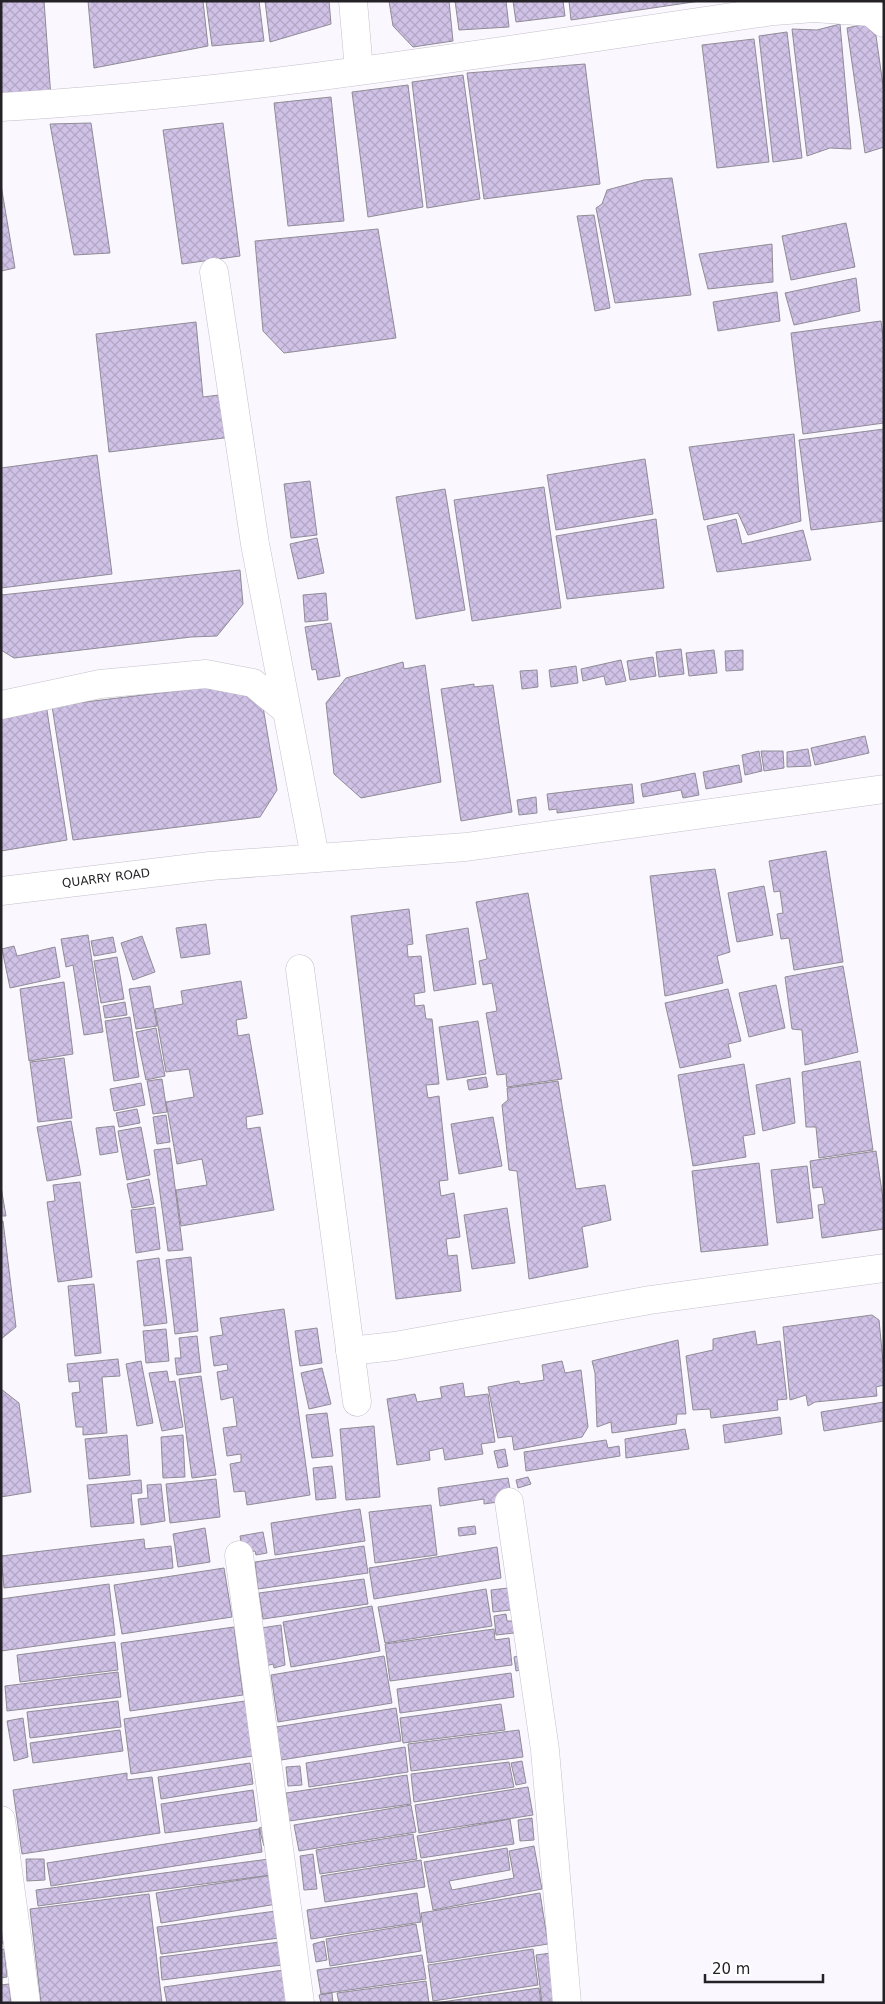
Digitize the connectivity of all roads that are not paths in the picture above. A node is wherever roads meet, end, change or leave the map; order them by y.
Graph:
1 (353, 1) edge
2 (880, 16) edge
3 (359, 70) junction
4 (1, 107) edge
5 (214, 272) dead end
6 (1, 705) edge
7 (286, 710) junction
8 (884, 789) edge
9 (314, 858) junction
10 (1, 891) edge
11 (300, 969) dead end
12 (884, 1268) edge
13 (350, 1351) junction
14 (357, 1402) dead end
15 (509, 1502) dead end
16 (239, 1555) dead end
17 (1, 1820) edge
18 (26, 2003) edge
19 (300, 2003) edge
20 (567, 2003) edge

1 - 3 street
2 - 3 street
3 - 4 street
5 - 7 street
6 - 7 street
7 - 9 street
8 - 9 street, QUARRY ROAD
9 - 10 street, QUARRY ROAD
11 - 13 street
12 - 13 street
13 - 14 street
15 - 20 street
16 - 19 street
17 - 18 street

